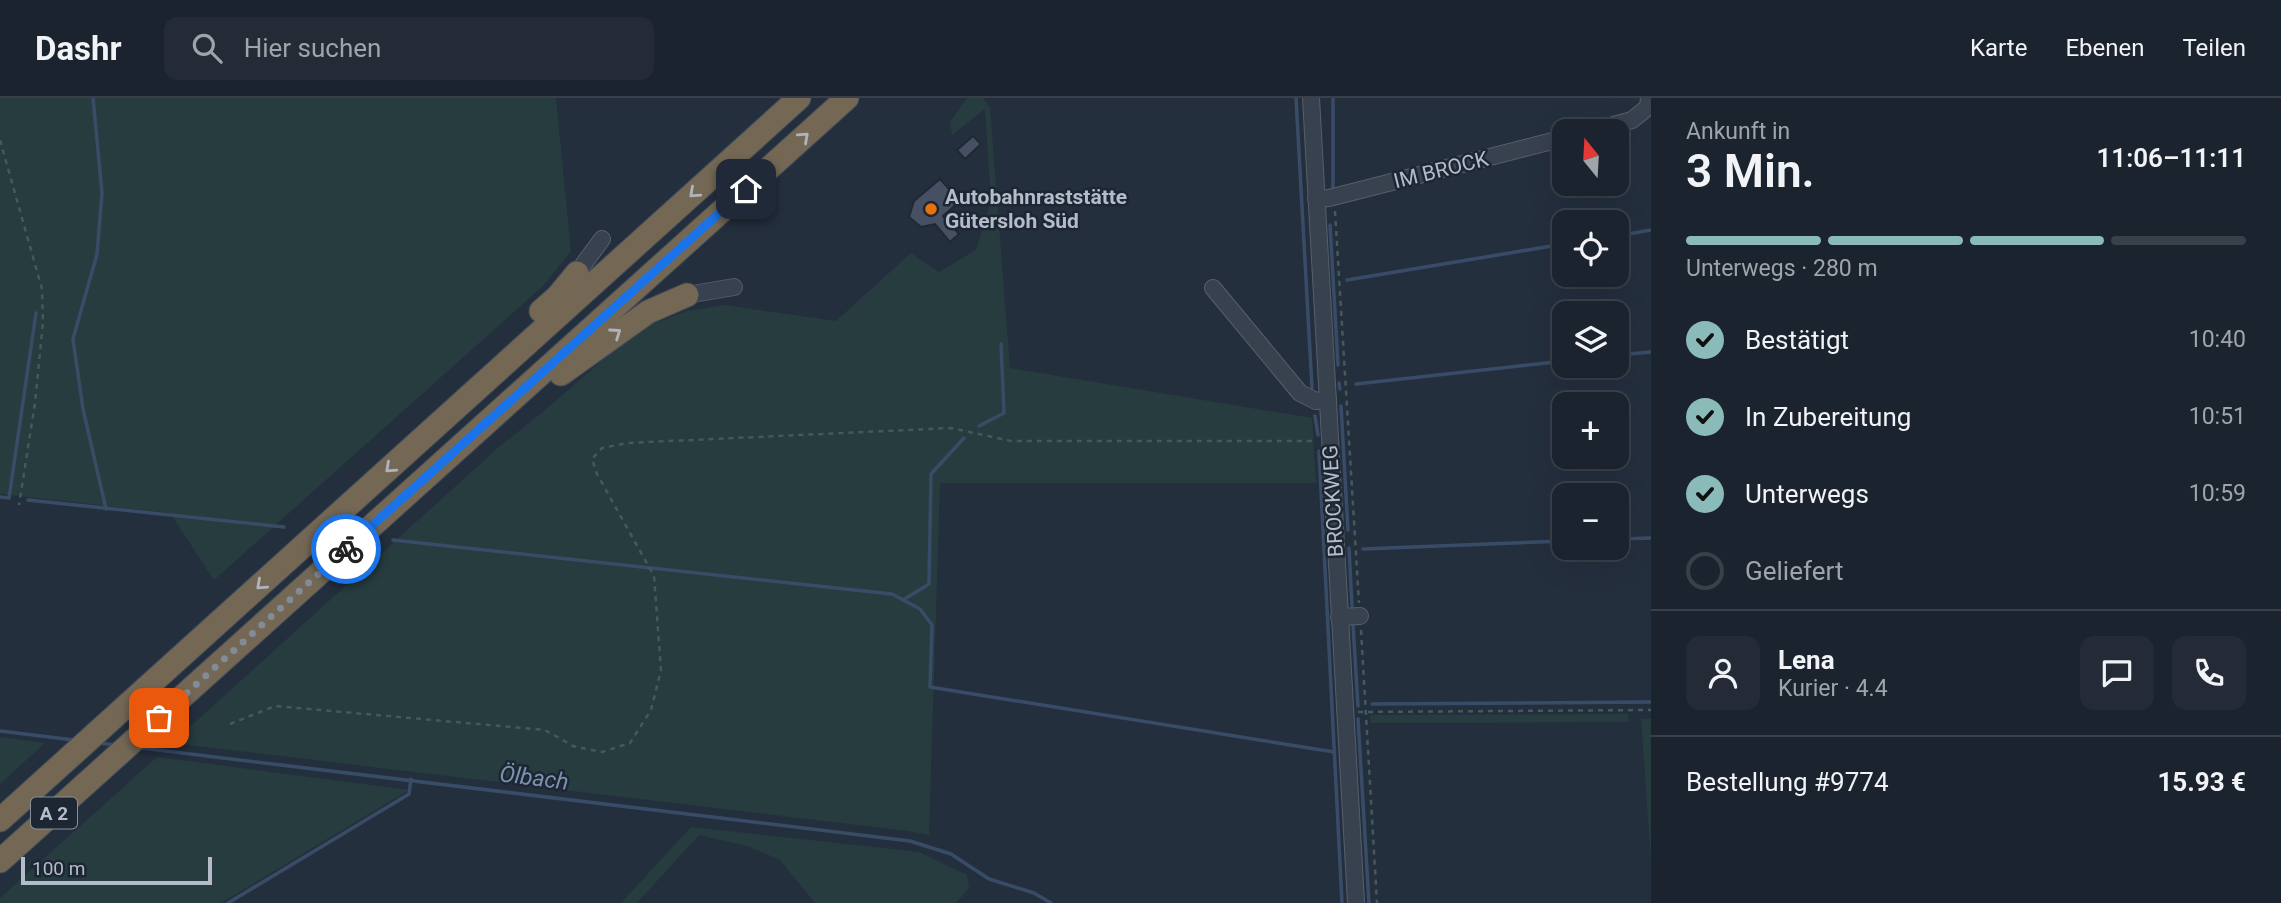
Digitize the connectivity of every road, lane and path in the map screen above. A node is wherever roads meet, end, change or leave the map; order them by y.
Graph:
1 (799, 98) edge
2 (847, 98) edge
3 (1311, 98) edge
4 (1649, 98) edge
5 (1629, 121) edge
6 (0, 140) edge
7 (1552, 141) edge
8 (1323, 199) junction
9 (602, 239) dead end
10 (577, 273) joint
11 (729, 285) dead end
12 (1213, 288) dead end
13 (691, 294) joint
14 (1328, 400) junction
15 (441, 422) junction
16 (1330, 441) junction
17 (462, 445) junction
18 (19, 505) dead end
19 (1360, 616) junction
20 (1339, 617) junction
21 (1651, 710) edge
22 (1344, 712) junction
23 (1366, 713) junction
24 (230, 724) dead end
25 (0, 820) edge
26 (0, 862) edge
27 (1356, 903) edge
28 (1377, 903) edge

1 -> 15 highway, A 2
17 -> 2 highway, A 2
3 - 8 street, BROCKWEG
4 - 5 street
6 - 18 path
7 - 8 street, IM BROCK
8 - 14 street, BROCKWEG
8 - 19 path
9 - 10 street
10 - 15 highway
11 - 13 street
12 - 14 street
17 -> 13 highway
14 - 16 street, BROCKWEG
15 -> 25 highway, A 2
16 - 20 street, BROCKWEG
16 - 24 path
17 - 26 highway, A 2
19 - 20 street
19 - 23 path
20 - 22 street, BROCKWEG
21 - 23 path
22 - 23 path
22 - 27 street, BROCKWEG
23 - 28 path

